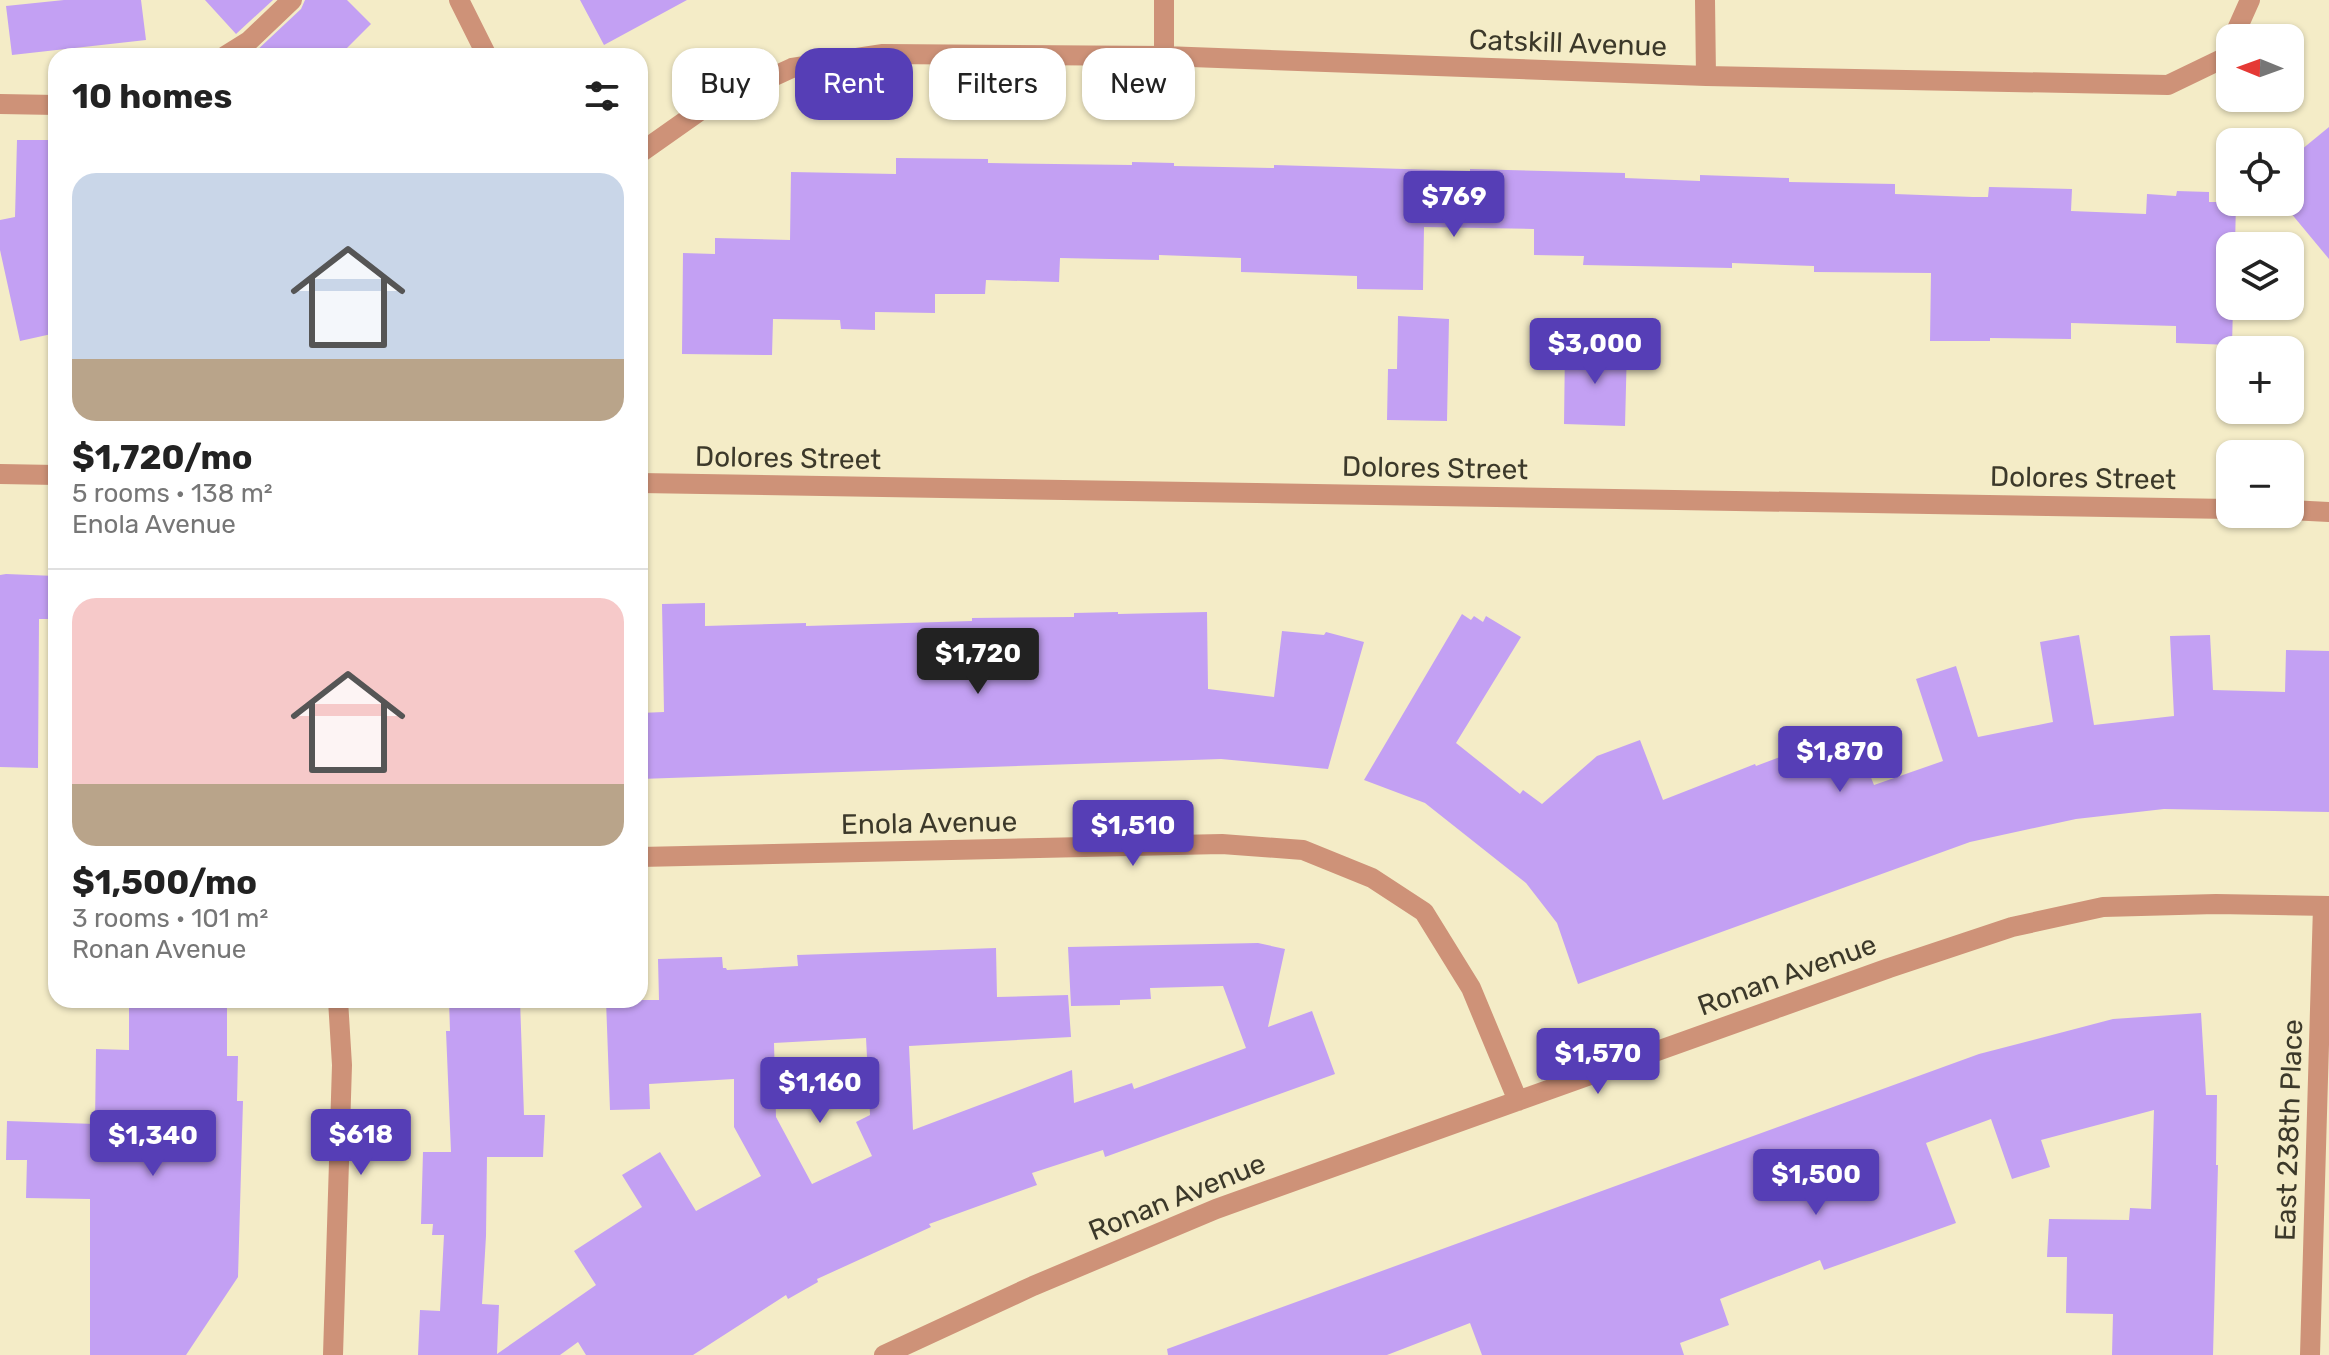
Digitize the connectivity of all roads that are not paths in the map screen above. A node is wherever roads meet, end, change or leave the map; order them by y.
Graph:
1 (292, 0) edge
2 (459, 0) edge
3 (1164, 0) edge
4 (1705, 0) edge
5 (2250, 0) edge
6 (2239, 24) edge
7 (238, 48) edge
8 (483, 48) edge
9 (1164, 48) edge
10 (1082, 55) edge
11 (1195, 57) edge
12 (2216, 57) edge
13 (1706, 76) junction
14 (0, 104) edge
15 (48, 105) edge
16 (648, 147) edge
17 (0, 474) edge
18 (48, 475) edge
19 (648, 483) edge
20 (2216, 509) edge
21 (2304, 511) edge
22 (2329, 512) edge
23 (648, 857) edge
24 (2326, 906) edge
25 (338, 1008) edge
26 (1518, 1101) junction
27 (333, 1355) edge
28 (884, 1355) edge
29 (2310, 1355) edge

1 - 7 street
2 - 8 street
3 - 9 street
4 - 13 street
5 - 6 street
10 - 16 street, Catskill Avenue
11 - 13 street, Catskill Avenue
12 - 13 street, Catskill Avenue
14 - 15 street
17 - 18 street
19 - 20 street, Dolores Street
21 - 22 street
23 - 26 street, Enola Avenue
24 - 26 street, Ronan Avenue
24 - 29 street, East 238th Place
25 - 27 street
26 - 28 street, Ronan Avenue

